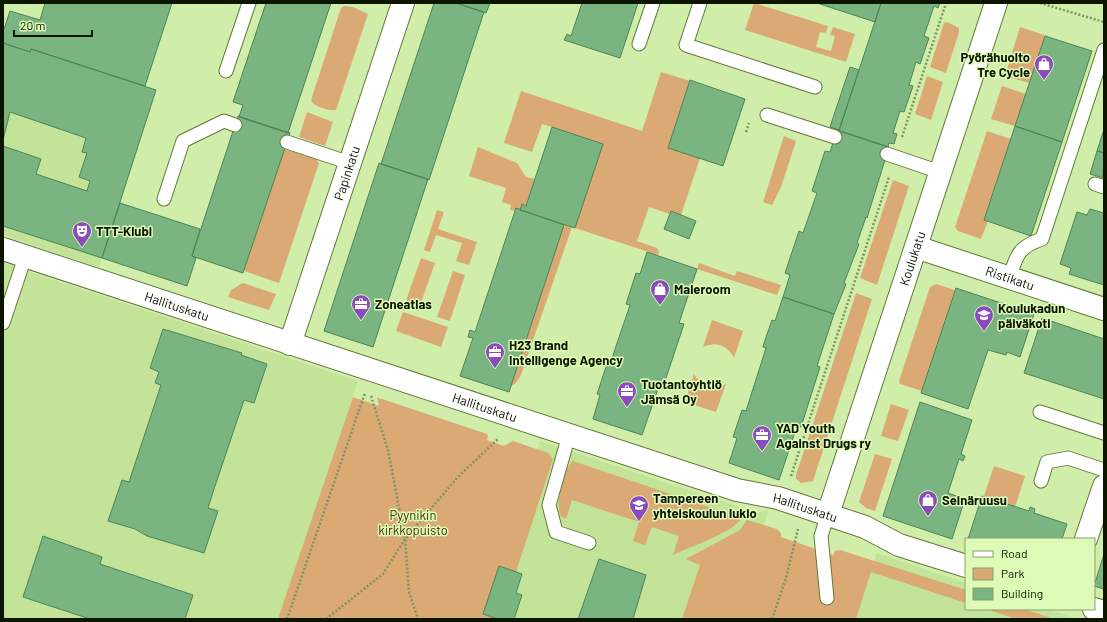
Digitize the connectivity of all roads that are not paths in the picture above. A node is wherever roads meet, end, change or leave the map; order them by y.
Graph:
1 (249, 3) edge
2 (403, 3) edge
3 (653, 3) edge
4 (700, 3) edge
5 (996, 3) edge
6 (639, 44) dead end
7 (1104, 50) edge
8 (226, 71) dead end
9 (815, 87) dead end
10 (767, 115) dead end
11 (235, 125) dead end
12 (835, 137) dead end
13 (287, 142) dead end
14 (891, 156) road end
15 (350, 163) junction
16 (940, 172) junction
17 (164, 199) dead end
18 (916, 247) junction
19 (3, 249) edge
20 (25, 257) junction
21 (1009, 278) junction
22 (1104, 309) edge
23 (3, 323) edge
24 (290, 344) junction
25 (1040, 412) dead end
26 (1104, 433) edge
27 (569, 435) junction
28 (1104, 470) edge
29 (1041, 481) dead end
30 (1104, 486) edge
31 (828, 514) junction
32 (1086, 538) edge
33 (589, 543) dead end
34 (965, 566) edge
35 (826, 598) dead end

1 - 8 lane
2 - 15 street, Papinkatu
3 - 6 lane
4 - 9 lane
5 - 16 street, Koulukatu
7 - 21 lane
10 - 12 lane
11 - 17 lane
13 - 15 lane
14 - 16 lane
15 - 24 street, Papinkatu
16 - 18 street, Koulukatu
18 - 21 street, Ristikatu
18 - 31 street, Koulukatu
19 - 20 street, Hallituskatu
20 - 23 lane
20 - 24 street, Hallituskatu
21 - 22 street, Ristikatu
24 - 27 street, Hallituskatu
25 - 26 lane
27 - 31 street, Hallituskatu
27 - 33 lane
28 - 29 lane
30 - 32 street
31 - 34 street, Hallituskatu
31 - 35 lane

